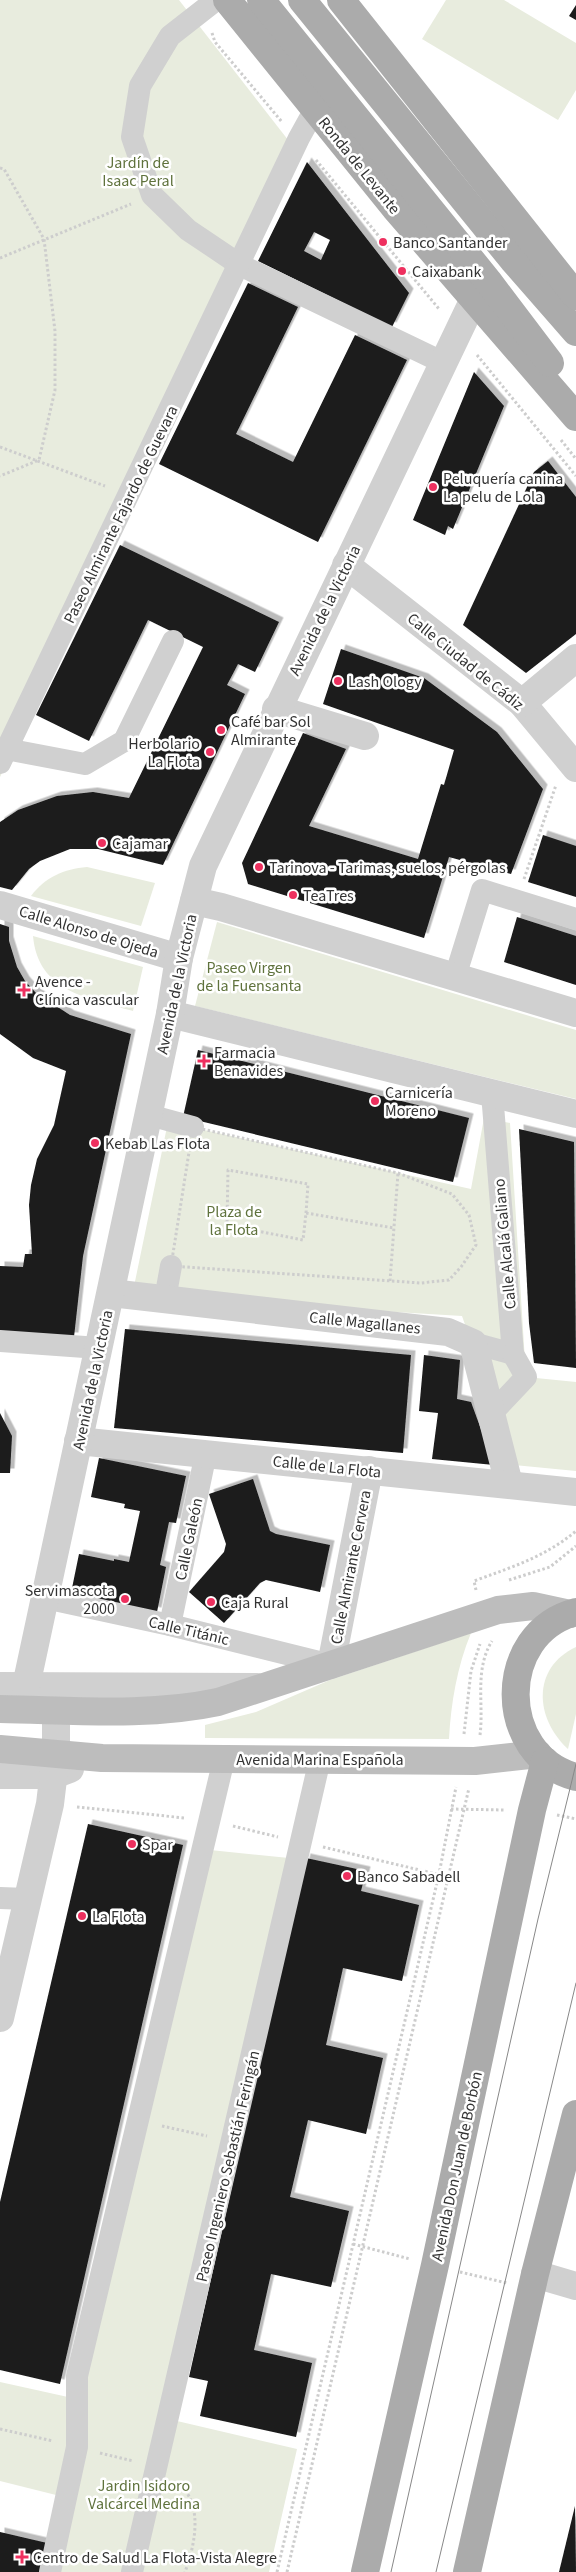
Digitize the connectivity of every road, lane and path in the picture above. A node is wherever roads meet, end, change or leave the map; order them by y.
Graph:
1 (216, 0) edge
2 (227, 0) edge
3 (262, 0) edge
4 (302, 0) edge
5 (342, 0) edge
6 (211, 27) dead end
7 (315, 110) junction
8 (299, 138) junction
9 (0, 168) edge
10 (152, 195) junction
11 (44, 239) junction
12 (0, 258) edge
13 (240, 265) junction
14 (576, 296) edge
15 (473, 301) junction
16 (458, 332) junction
17 (576, 332) edge
18 (444, 362) junction
19 (576, 397) edge
20 (576, 417) edge
21 (0, 447) edge
22 (39, 460) junction
23 (0, 476) edge
24 (576, 476) edge
25 (129, 496) junction
26 (346, 566) junction
27 (173, 640) dead end
28 (576, 658) edge
29 (522, 703) junction
30 (276, 709) junction
31 (365, 736) dead end
32 (3, 756) edge
33 (571, 762) edge
34 (194, 901) junction
35 (517, 901) junction
36 (0, 905) edge
37 (576, 919) edge
38 (178, 958) junction
39 (455, 976) junction
40 (576, 1013) edge
41 (170, 1014) junction
42 (492, 1093) junction
43 (576, 1114) edge
44 (149, 1115) junction
45 (193, 1127) junction
46 (398, 1173) junction
47 (306, 1213) junction
48 (394, 1228) junction
49 (171, 1266) junction
50 (390, 1281) junction
51 (111, 1293) junction
52 (166, 1300) junction
53 (0, 1341) edge
54 (473, 1343) junction
55 (99, 1348) junction
56 (513, 1354) junction
57 (492, 1413) junction
58 (78, 1441) junction
59 (206, 1454) junction
60 (369, 1470) junction
61 (509, 1484) junction
62 (576, 1492) edge
63 (576, 1530) edge
64 (45, 1598) junction
65 (574, 1611) edge
66 (483, 1616) junction
67 (170, 1625) junction
68 (331, 1665) junction
69 (13, 1686) edge
70 (261, 1687) junction
71 (0, 1709) edge
72 (56, 1710) junction
73 (0, 1749) edge
74 (542, 1757) junction
75 (224, 1759) junction
76 (320, 1759) junction
77 (468, 1760) junction
78 (55, 1765) junction
79 (0, 1775) edge
80 (576, 1778) edge
81 (50, 1804) junction
82 (209, 1821) junction
83 (302, 1842) junction
84 (439, 1874) junction
85 (449, 1877) junction
86 (0, 1898) edge
87 (27, 1899) junction
88 (0, 2018) edge
89 (576, 2114) edge
90 (138, 2121) junction
91 (232, 2142) junction
92 (536, 2274) junction
93 (576, 2286) edge
94 (0, 2429) edge
95 (77, 2447) junction
96 (156, 2466) junction
97 (50, 2572) edge
98 (132, 2572) edge
99 (185, 2572) edge
100 (278, 2572) edge
101 (288, 2572) edge
102 (365, 2572) edge
103 (467, 2572) edge

1 - 10 street
2 - 7 main road, Ronda de Levante
3 - 19 main road, Ronda de Levante
4 - 17 main road
5 - 14 main road
6 - 8 path
7 - 8 street, Paseo Almirante Fajardo de Guevara
7 - 15 main road, Ronda de Levante
8 - 13 street, Paseo Almirante Fajardo de Guevara
8 - 16 path
9 - 11 path
10 - 11 path
10 - 13 street
11 - 12 path
11 - 22 path
13 - 18 street
13 - 25 street, Paseo Almirante Fajardo de Guevara
15 - 16 street, Avenida de la Victoria
15 - 20 main road, Ronda de Levante
16 - 18 street, Avenida de la Victoria
16 - 24 path
18 - 26 street, Avenida de la Victoria
21 - 22 path
22 - 23 path
22 - 25 path
25 - 32 street, Paseo Almirante Fajardo de Guevara
26 - 29 street, Calle Ciudad de Cádiz
26 - 30 street, Avenida de la Victoria
27 - 32 street
28 - 29 street
29 - 33 street, Calle Ciudad de Cádiz
30 - 31 street
30 - 34 street, Avenida de la Victoria
33 - 35 path
34 - 38 street, Avenida de la Victoria
34 - 39 street
35 - 37 street
35 - 39 street
36 - 38 street, Calle Alonso de Ojeda
38 - 41 street, Avenida de la Victoria
39 - 40 street
41 - 42 street
41 - 44 street, Avenida de la Victoria
42 - 43 street
42 - 56 street, Calle Alcalá Galiano
44 - 45 street
44 - 51 street, Avenida de la Victoria
45 - 46 path
45 - 49 path
46 - 48 path
46 - 50 path
47 - 47 path
47 - 48 path
48 - 50 path
49 - 50 path
49 - 52 street
51 - 52 street, Calle Magallanes
51 - 55 street, Avenida de la Victoria
52 - 54 street, Calle Magallanes
53 - 55 street
54 - 56 street
54 - 57 street
55 - 58 street, Avenida de la Victoria
56 - 57 street
57 - 61 street
58 - 59 street, Calle de La Flota
58 - 64 street, Avenida de la Victoria
59 - 60 street, Calle de La Flota
59 - 67 street, Calle Galeón
60 - 61 street, Calle de La Flota
60 - 68 street, Calle Almirante Cervera
61 - 62 street, Calle de La Flota
63 - 66 path
64 - 67 street, Calle Titánic
64 - 69 street, Avenida de la Victoria
65 - 66 main road
65 - 74 main road
66 - 68 main road
66 - 77 path
67 - 68 street, Calle Titánic
68 - 70 main road
69 - 70 street
70 - 72 main road
71 - 72 main road
72 - 78 street
73 - 78 main road, Avenida Marina Española
74 - 77 main road, Avenida Marina Española
74 - 80 main road
74 - 102 main road, Avenida Don Juan de Borbón
75 - 76 main road, Avenida Marina Española
75 - 78 main road, Avenida Marina Española
75 - 82 street
76 - 77 main road, Avenida Marina Española
76 - 83 street, Paseo Ingeniero Sebastián Feringán
77 - 84 path
77 - 85 path
78 - 79 street, Avenida Marina Española
78 - 81 street
81 - 82 path
81 - 87 street
82 - 83 path
82 - 90 street
83 - 84 path
83 - 91 street, Paseo Ingeniero Sebastián Feringán
84 - 85 path
84 - 100 path
85 - 101 path
86 - 87 street
87 - 88 street
89 - 92 main road
90 - 91 path
90 - 95 street
91 - 96 street, Paseo Ingeniero Sebastián Feringán
92 - 93 street
92 - 103 main road
94 - 95 path
95 - 96 path
95 - 97 street
96 - 98 street, Paseo Ingeniero Sebastián Feringán
96 - 99 path

